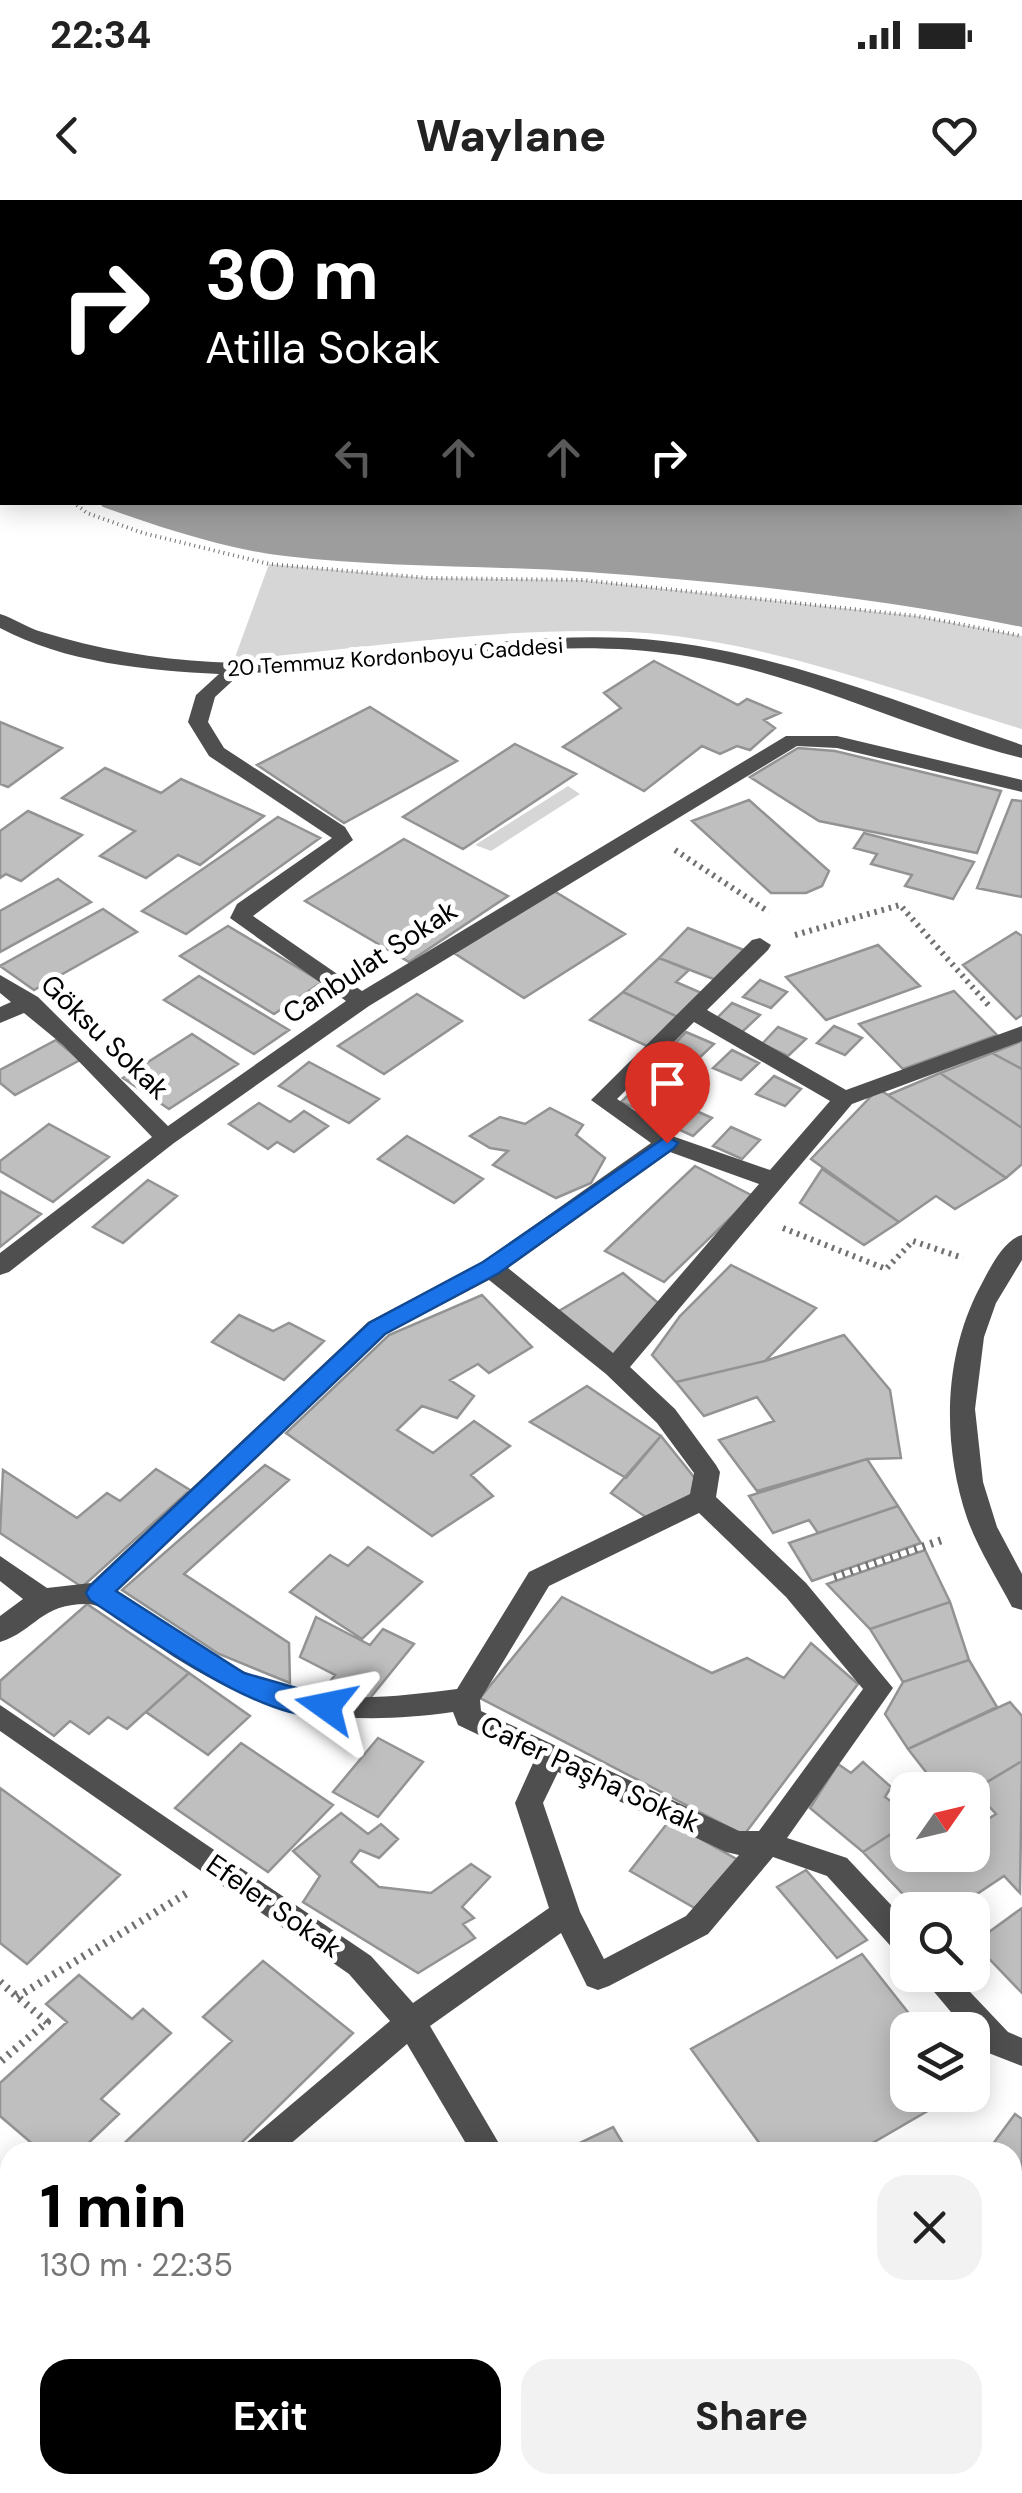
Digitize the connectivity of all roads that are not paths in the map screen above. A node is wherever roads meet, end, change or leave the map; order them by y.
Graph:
1 (5, 629) edge
2 (232, 672) junction
3 (1022, 752) edge
4 (1022, 786) edge
5 (760, 945) road end
6 (0, 982) edge
7 (361, 1001) junction
8 (30, 1002) junction
9 (692, 1012) junction
10 (0, 1016) edge
11 (1018, 1034) edge
12 (844, 1099) junction
13 (166, 1138) junction
14 (667, 1143) junction
15 (773, 1180) junction
16 (1022, 1242) edge
17 (0, 1266) edge
18 (491, 1268) junction
19 (616, 1368) junction
20 (702, 1500) junction
21 (0, 1566) edge
22 (98, 1593) junction
23 (42, 1599) junction
24 (1022, 1599) edge
25 (0, 1632) edge
26 (466, 1699) junction
27 (0, 1716) edge
28 (550, 1756) junction
29 (768, 1843) junction
30 (566, 1912) junction
31 (890, 1925) edge
32 (951, 1992) edge
33 (412, 2022) junction
34 (1022, 2052) edge
35 (270, 2142) edge
36 (482, 2142) edge

1 - 2 street, 20 Temmuz Kordonboyu Caddesi
2 - 3 street, 20 Temmuz Kordonboyu Caddesi
2 - 7 street
4 - 7 street, Canbulat Sokak
5 - 9 street
6 - 8 street, Göksu Sokak
7 - 13 street, Canbulat Sokak
8 - 10 street
8 - 13 street, Göksu Sokak
9 - 12 street
9 - 14 street
11 - 12 street
12 - 15 street
13 - 17 street, Canbulat Sokak
14 - 15 street
14 - 18 street
15 - 19 street
16 - 24 street
18 - 19 street
18 - 22 street
19 - 20 street
20 - 26 street
20 - 29 street
21 - 23 street
22 - 23 street
22 - 26 street, Cafer Paşha Sokak
23 - 25 street
26 - 28 street, Cafer Paşha Sokak
27 - 33 street, Efeler Sokak
28 - 29 street, Cafer Paşha Sokak
28 - 30 street
29 - 30 street
29 - 31 street, Cafer Paşha Sokak
30 - 33 street
32 - 34 street
33 - 35 street
33 - 36 street, Efeler Sokak

